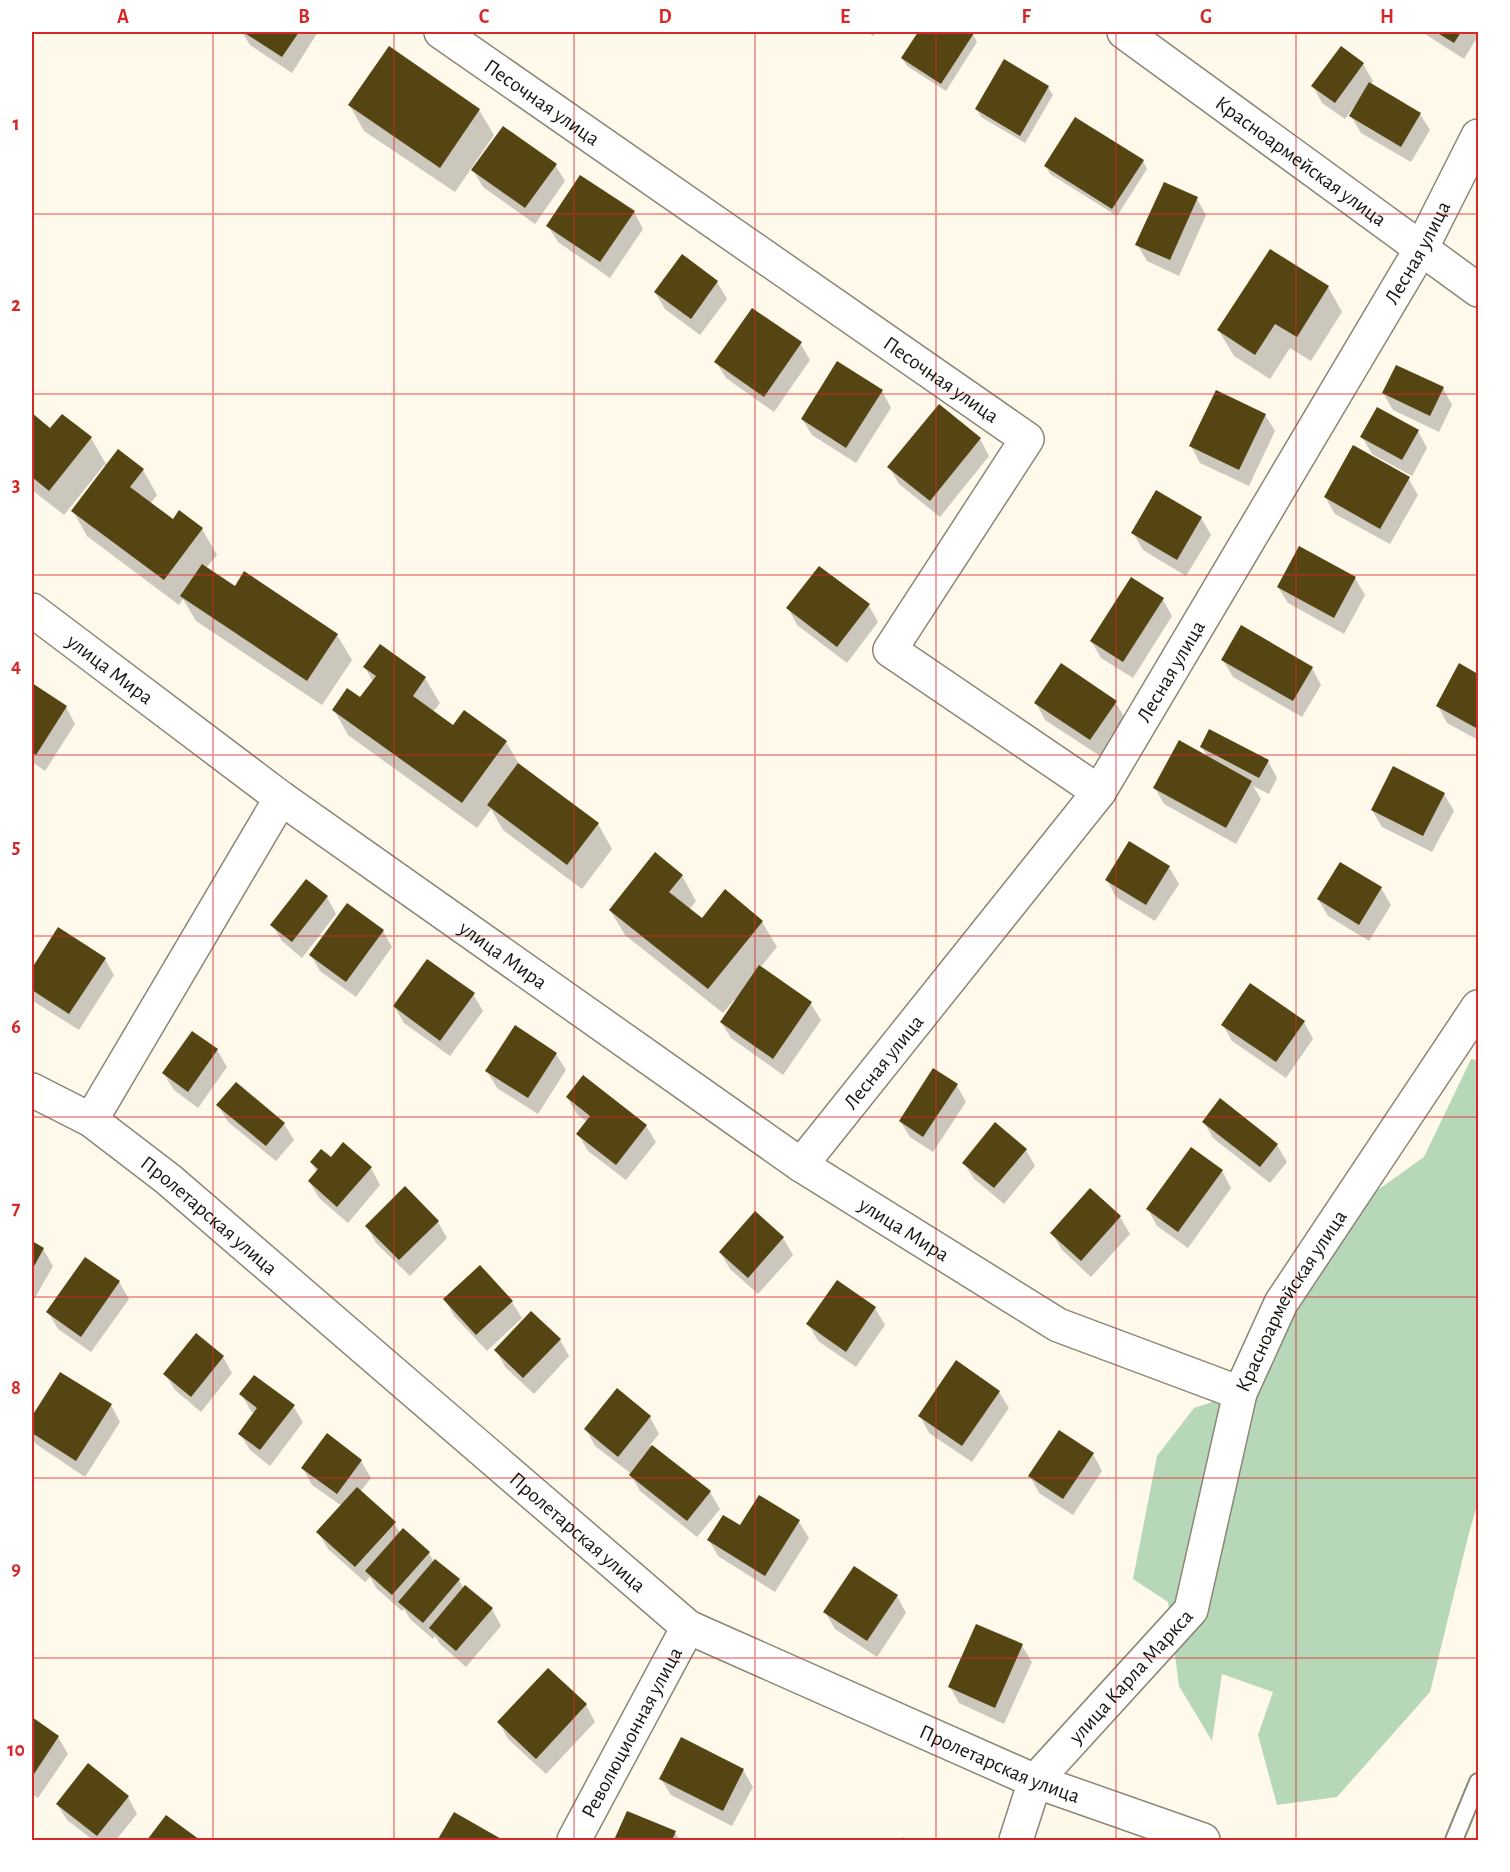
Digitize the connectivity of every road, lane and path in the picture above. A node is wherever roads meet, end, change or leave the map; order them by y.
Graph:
1 (441, 32) edge
2 (1125, 32) edge
3 (1479, 136) edge
4 (1420, 249) junction
5 (1479, 290) edge
6 (32, 610) edge
7 (1099, 792) junction
8 (281, 798) junction
9 (1479, 1007) edge
10 (32, 1090) edge
11 (92, 1120) junction
12 (801, 1165) junction
13 (987, 1280) joint
14 (1240, 1393) junction
15 (688, 1627) junction
16 (1035, 1780) junction
17 (1479, 1782) edge
18 (574, 1840) edge
19 (1016, 1840) edge
20 (1203, 1840) edge
21 (1454, 1840) edge

1 - 7 street, Песочная улица
2 - 4 street, Красноармейская улица
3 - 4 street, Лесная улица
4 - 5 street, Красноармейская улица
4 - 7 street, Лесная улица
6 - 8 street, улица Мира
7 - 12 street, Лесная улица
8 - 11 street
8 - 12 street, улица Мира
9 - 14 street, Красноармейская улица
10 - 11 street, Пролетарская улица
11 - 15 street, Пролетарская улица
12 - 13 street, улица Мира
13 - 14 street, Красноармейская улица
14 - 16 street, улица Карла Маркса
15 - 16 street, Пролетарская улица
15 - 18 street, Революционная улица
16 - 19 street, улица Карла Маркса
16 - 20 street, Пролетарская улица
17 - 21 lane

